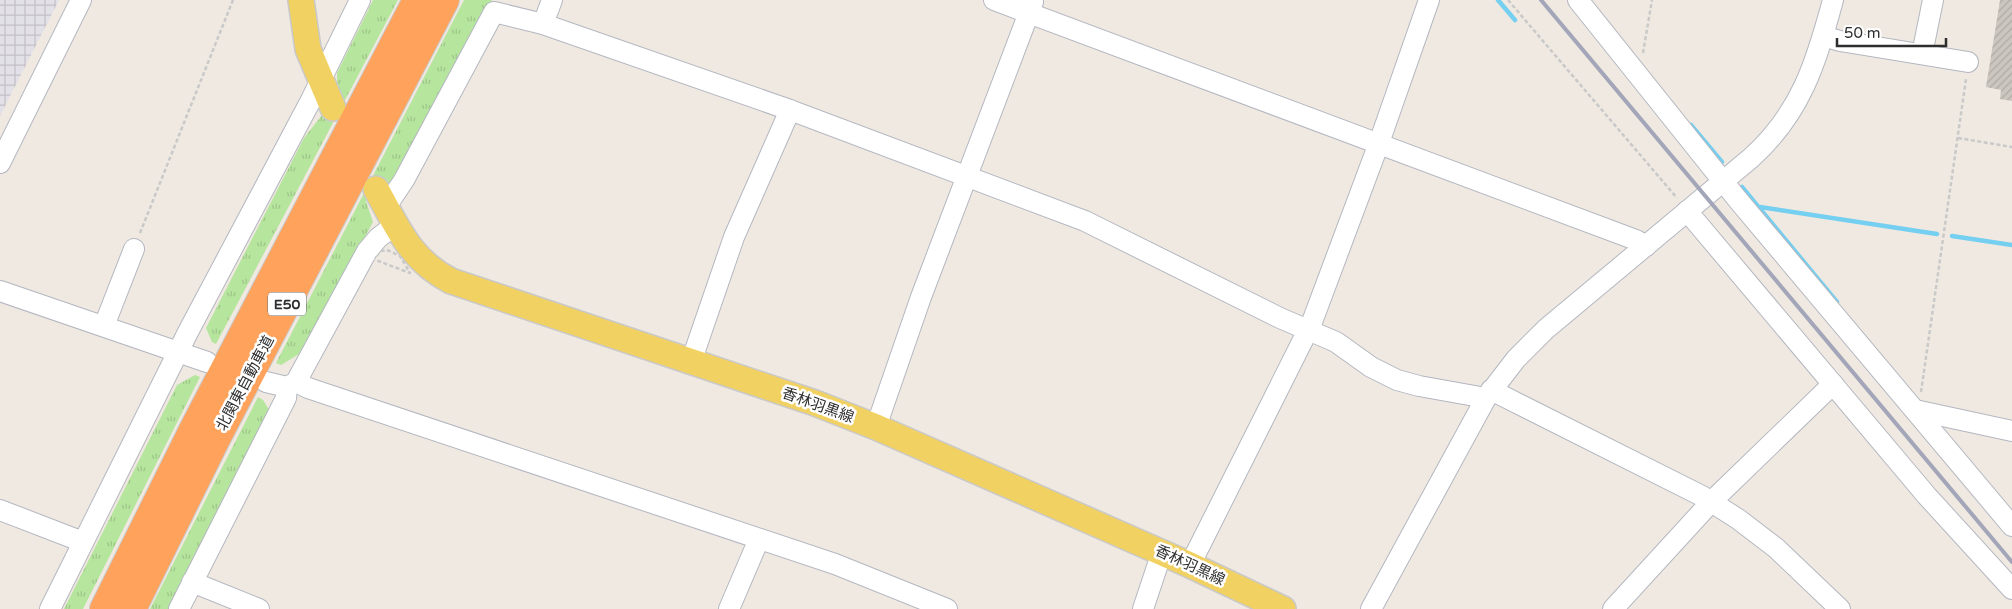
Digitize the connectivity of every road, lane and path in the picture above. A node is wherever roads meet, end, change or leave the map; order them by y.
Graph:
1 (81, 0) edge
2 (233, 0) edge
3 (300, 0) edge
4 (360, 0) edge
5 (417, 0) edge
6 (446, 0) edge
7 (552, 0) edge
8 (994, 0) edge
9 (1429, 0) edge
10 (1508, 0) edge
11 (1578, 0) edge
12 (1652, 0) edge
13 (1833, 0) edge
14 (1933, 0) edge
15 (1031, 6) edge
16 (543, 24) junction
17 (1823, 36) junction
18 (1922, 54) junction
19 (1968, 62) joint
20 (1632, 67) junction
21 (320, 82) junction
22 (333, 108) dead end
23 (790, 110) junction
24 (1958, 138) junction
25 (1380, 143) junction
26 (2012, 147) edge
27 (0, 163) edge
28 (968, 176) junction
29 (1723, 181) junction
30 (386, 207) junction
31 (1687, 211) junction
32 (1646, 246) junction
33 (134, 249) joint
34 (410, 274) joint
35 (0, 291) edge
36 (104, 326) junction
37 (1309, 330) junction
38 (178, 351) junction
39 (207, 362) dead end
40 (691, 362) junction
41 (266, 382) dead end
42 (292, 384) junction
43 (1833, 384) junction
44 (1489, 394) junction
45 (1915, 410) junction
46 (876, 427) junction
47 (2012, 431) edge
48 (1711, 502) junction
49 (0, 510) edge
50 (2012, 526) edge
51 (759, 539) junction
52 (83, 542) junction
53 (1162, 552) junction
54 (1190, 565) junction
55 (192, 582) junction
56 (2012, 589) edge
57 (50, 609) edge
58 (104, 609) edge
59 (132, 609) edge
60 (179, 609) edge
61 (259, 609) edge
62 (729, 609) edge
63 (947, 609) edge
64 (1143, 609) edge
65 (1283, 609) edge
66 (1371, 609) edge
67 (1613, 609) edge
68 (1840, 609) edge

1 - 27 street
2 - 33 path
3 - 21 main road
4 - 21 street
5 - 58 highway, 北関東自動車道 / E50
6 - 59 highway, 北関東自動車道 / E50
7 - 16 street
8 - 15 street
9 - 25 street
10 - 31 path
11 - 20 street
12 - 20 path
13 - 17 street
14 - 18 street
15 - 25 street
15 - 28 street
16 - 23 street
16 - 30 street
17 - 18 street
17 - 29 street
18 - 19 street
19 - 24 path
20 - 29 street
21 - 22 main road
21 - 38 street
23 - 28 street
23 - 40 street
24 - 26 path
24 - 45 path
25 - 32 street
25 - 37 street
28 - 37 street
28 - 46 street
29 - 31 street
29 - 45 street
30 - 40 main road, 香林羽黒線
30 - 42 street
31 - 32 street
31 - 43 street
32 - 44 street
33 - 36 street
34 - 34 path
35 - 36 street
36 - 38 street
37 - 44 street
37 - 54 street
38 - 39 street
38 - 52 street
40 - 46 main road, 香林羽黒線
41 - 42 street
42 - 51 street
42 - 55 street
43 - 48 street
43 - 56 street
44 - 48 street
44 - 66 street
45 - 47 street
45 - 50 street
46 - 53 main road, 香林羽黒線
48 - 67 street
48 - 68 street
49 - 52 street
51 - 62 street
51 - 63 street
52 - 57 street
53 - 54 main road, 香林羽黒線
53 - 64 street
54 - 65 main road, 香林羽黒線
55 - 60 street
55 - 61 street

